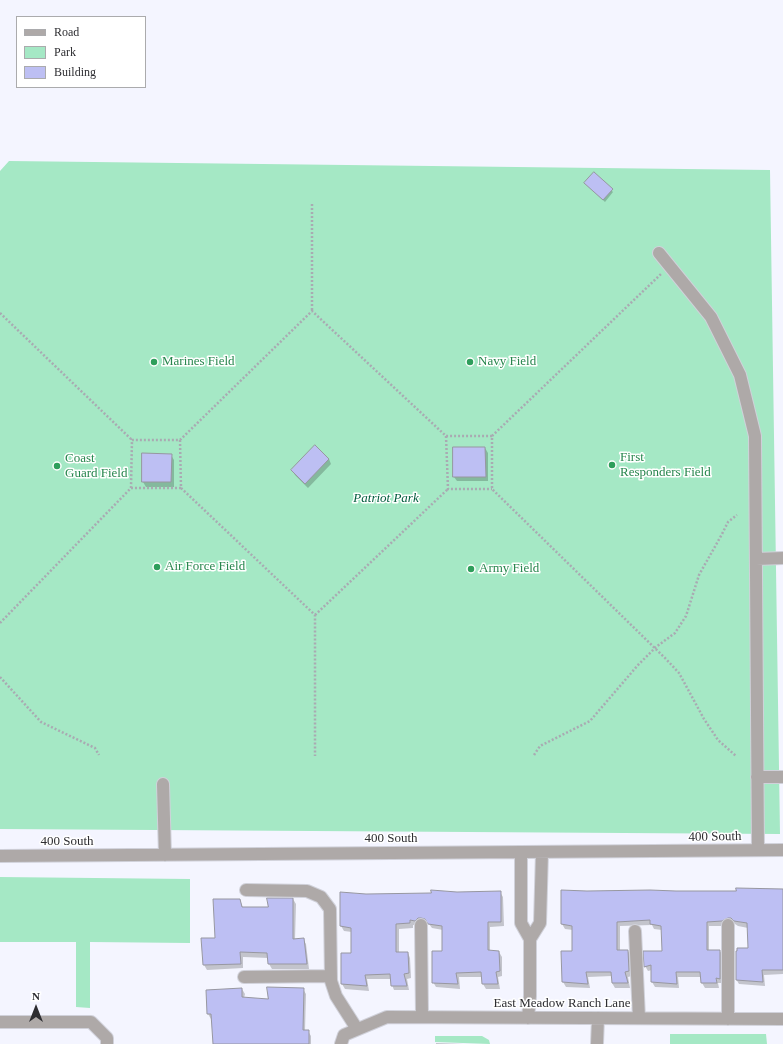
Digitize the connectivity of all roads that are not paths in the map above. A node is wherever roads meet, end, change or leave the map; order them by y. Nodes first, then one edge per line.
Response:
1 (659, 253) dead end
2 (783, 558) edge
3 (756, 559) junction
4 (757, 777) junction
5 (783, 778) edge
6 (163, 784) dead end
7 (758, 850) junction
8 (783, 850) edge
9 (542, 852) junction
10 (521, 853) junction
11 (165, 855) junction
12 (0, 856) edge
13 (246, 890) dead end
14 (422, 925) dead end
15 (728, 925) dead end
16 (635, 931) dead end
17 (530, 940) junction
18 (331, 976) junction
19 (244, 977) dead end
20 (422, 1017) junction
21 (528, 1018) junction
22 (598, 1018) junction
23 (638, 1018) junction
24 (728, 1019) junction
25 (783, 1019) edge
26 (0, 1022) edge
27 (357, 1029) junction
28 (343, 1039) edge
29 (107, 1044) edge
30 (598, 1044) edge

1 - 3 street
2 - 3 street
3 - 4 street
4 - 5 street
4 - 7 street
6 - 11 street
7 - 8 street, 400 South
7 - 9 street, 400 South
9 - 10 street, 400 South
9 - 17 street
10 - 11 street, 400 South
10 - 17 street
11 - 12 street, 400 South
13 - 18 street
14 - 20 street
15 - 24 street
16 - 23 street
17 - 21 street
18 - 19 street
18 - 27 street
20 - 21 street, East Meadow Ranch Lane
20 - 27 street, East Meadow Ranch Lane
21 - 22 street, East Meadow Ranch Lane
22 - 23 street, East Meadow Ranch Lane
22 - 30 street
23 - 24 street, East Meadow Ranch Lane
24 - 25 street, East Meadow Ranch Lane
26 - 29 street
27 - 28 street, East Meadow Ranch Lane

